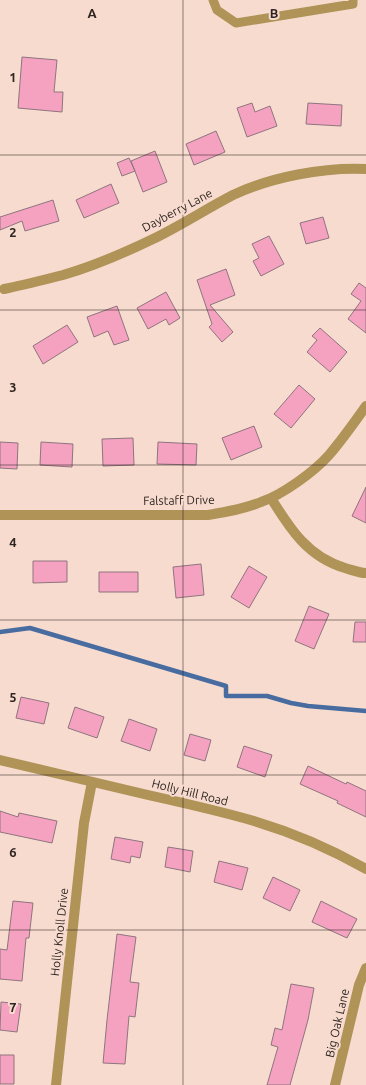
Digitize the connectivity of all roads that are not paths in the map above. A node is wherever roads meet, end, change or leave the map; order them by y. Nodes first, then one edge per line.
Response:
1 (214, 0) edge
2 (353, 0) edge
3 (366, 170) edge
4 (4, 289) dead end
5 (366, 406) edge
6 (271, 498) junction
7 (0, 515) edge
8 (366, 573) edge
9 (0, 760) edge
10 (92, 782) junction
11 (366, 869) edge
12 (366, 968) edge
13 (56, 1085) edge
14 (335, 1085) edge

1 - 2 lane
3 - 4 street, Dayberry Lane
5 - 6 street, Falstaff Drive
6 - 7 street, Falstaff Drive
6 - 8 street
9 - 10 street, Holly Hill Road
10 - 11 street, Holly Hill Road
10 - 13 street, Holly Knoll Drive
12 - 14 street, Big Oak Lane

